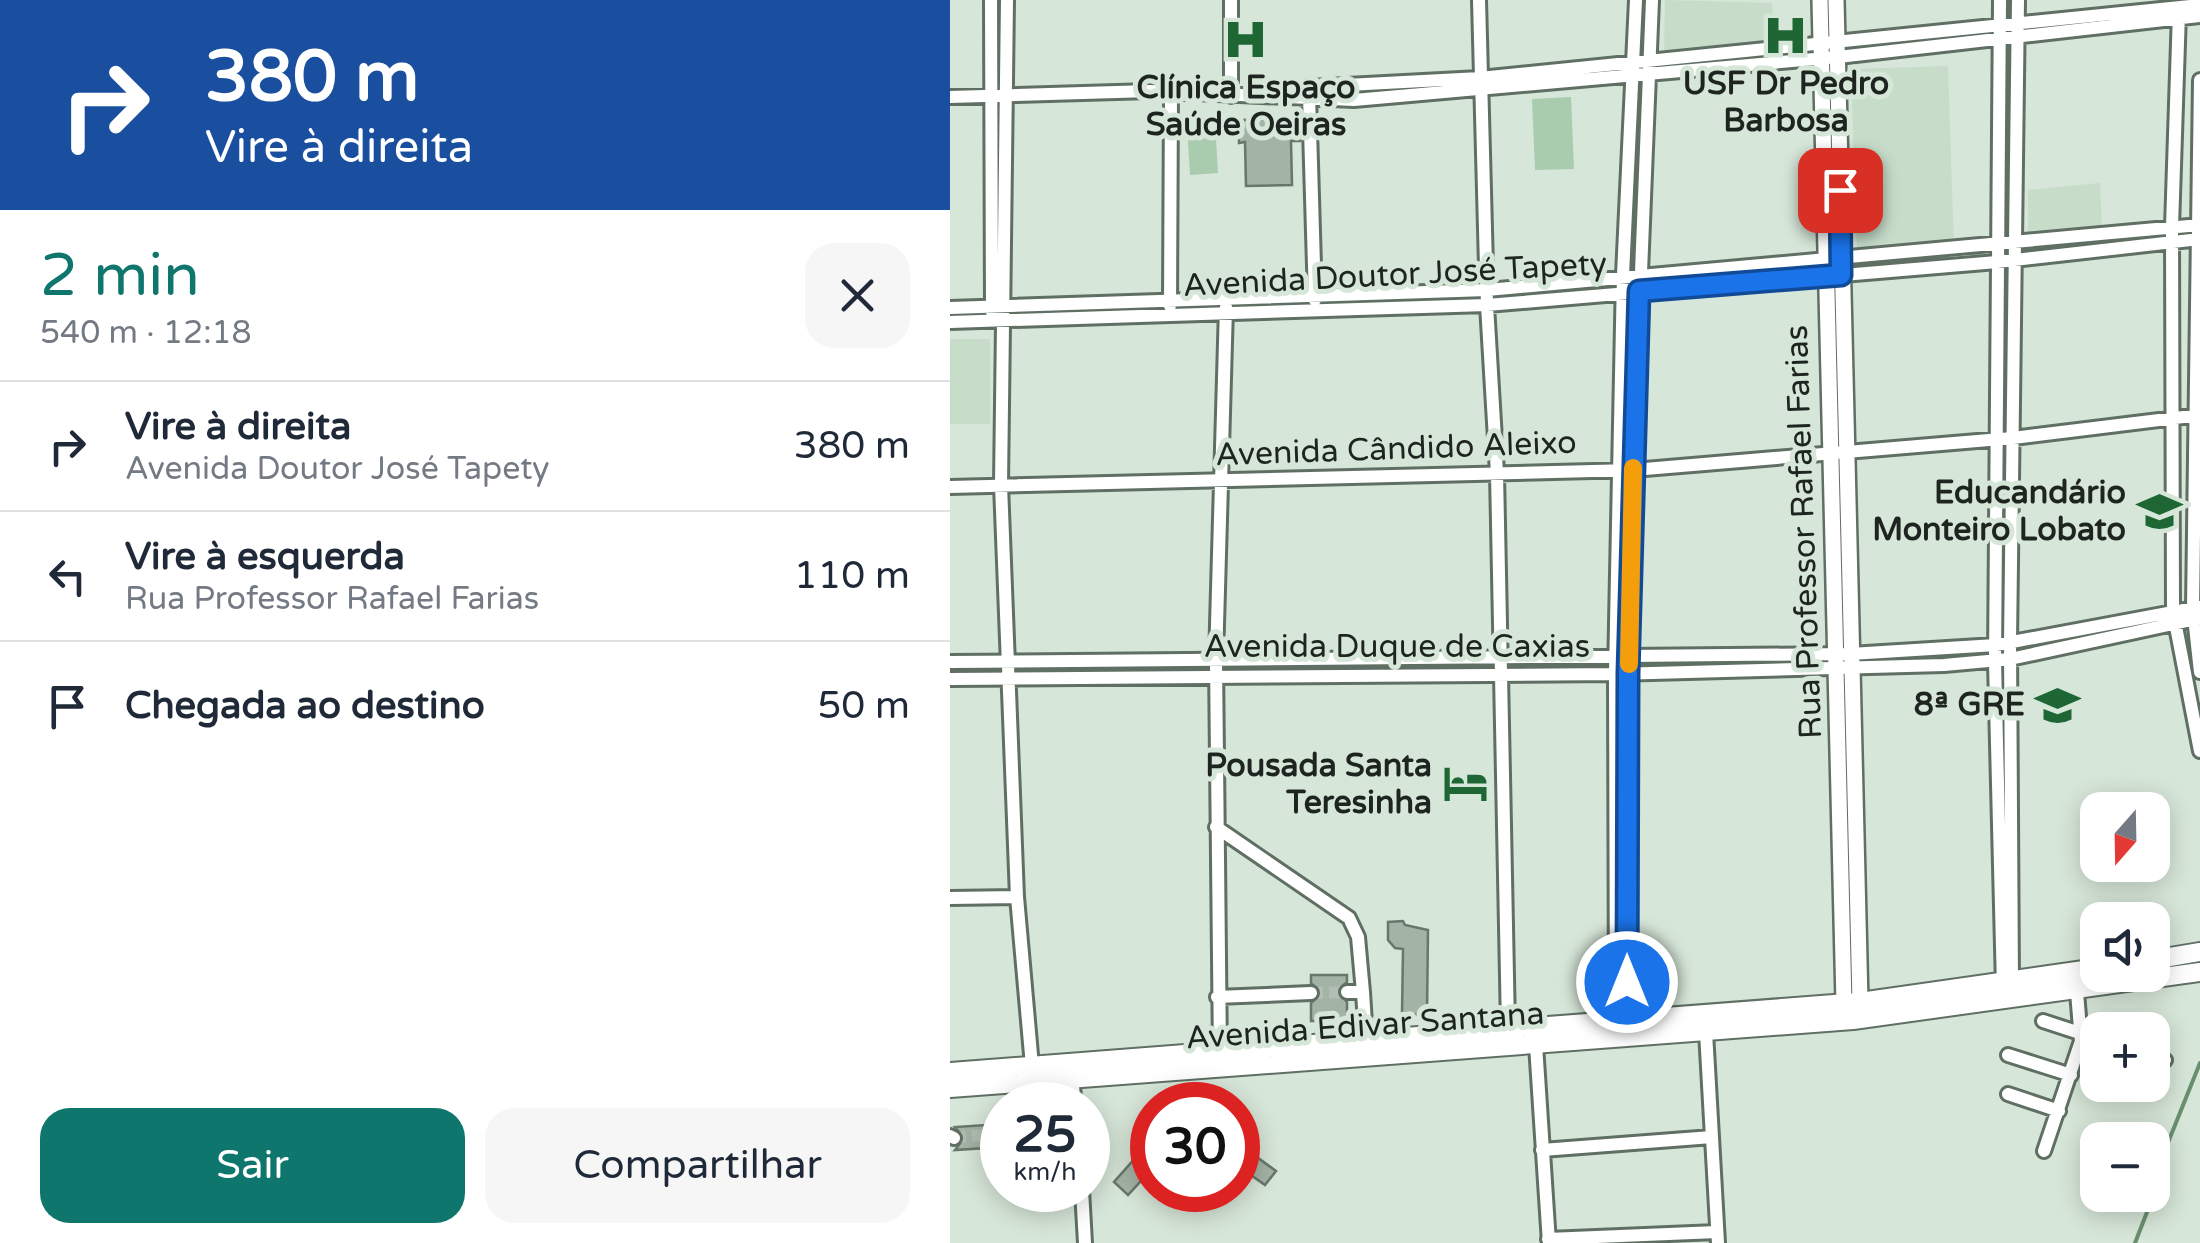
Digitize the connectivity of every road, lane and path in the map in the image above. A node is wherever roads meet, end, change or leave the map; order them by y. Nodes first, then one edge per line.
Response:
1 (992, 0) edge
2 (1007, 0) edge
3 (1231, 0) edge
4 (1479, 0) edge
5 (1636, 0) edge
6 (1652, 0) edge
7 (1820, 0) edge
8 (1836, 0) edge
9 (2000, 0) edge
10 (2018, 0) edge
11 (2200, 5) edge
12 (2179, 9) edge
13 (2200, 16) edge
14 (2018, 30) junction
15 (1999, 32) junction
16 (1826, 45) junction
17 (1838, 57) junction
18 (1649, 68) junction
19 (1633, 70) junction
20 (2200, 80) edge
21 (1480, 85) junction
22 (1172, 92) junction
23 (1309, 94) junction
24 (998, 96) junction
25 (1231, 96) junction
26 (950, 98) edge
27 (2198, 232) edge
28 (2172, 235) junction
29 (2016, 244) junction
30 (1995, 245) junction
31 (1832, 258) junction
32 (2015, 260) junction
33 (1997, 262) junction
34 (1640, 274) junction
35 (1623, 275) junction
36 (1833, 275) junction
37 (1487, 290) junction
38 (1639, 291) junction
39 (1622, 292) junction
40 (1170, 298) junction
41 (1315, 303) junction
42 (1487, 304) junction
43 (1226, 306) junction
44 (950, 308) edge
45 (999, 313) junction
46 (1170, 314) junction
47 (950, 322) edge
48 (2197, 415) edge
49 (2172, 419) junction
50 (2005, 438) junction
51 (1837, 453) junction
52 (1626, 470) junction
53 (1497, 473) junction
54 (1221, 482) junction
55 (1001, 485) junction
56 (950, 487) edge
57 (2196, 613) edge
58 (2174, 618) junction
59 (2003, 644) junction
60 (1622, 657) junction
61 (1007, 660) junction
62 (2003, 660) junction
63 (1843, 661) junction
64 (950, 662) edge
65 (1216, 667) junction
66 (1501, 667) junction
67 (2200, 672) edge
68 (1622, 674) junction
69 (1008, 677) junction
70 (950, 678) edge
71 (2200, 751) edge
72 (1216, 826) junction
73 (1017, 896) junction
74 (950, 898) edge
75 (2200, 952) edge
76 (2170, 957) edge
77 (2080, 971) edge
78 (2200, 972) edge
79 (2008, 981) junction
80 (1347, 992) tunnel mouth
81 (1364, 992) junction
82 (2077, 992) junction
83 (1311, 993) tunnel mouth
84 (1216, 997) junction
85 (1852, 1002) junction
86 (2008, 1002) junction
87 (2080, 1017) edge
88 (1622, 1020) junction
89 (2043, 1020) dead end
90 (1508, 1027) junction
91 (1706, 1032) junction
92 (2080, 1033) edge
93 (1366, 1039) junction
94 (2080, 1041) edge
95 (1426, 1044) junction
96 (1536, 1045) junction
97 (2008, 1055) dead end
98 (1220, 1057) junction
99 (1032, 1066) junction
100 (1094, 1067) junction
101 (950, 1072) edge
102 (2071, 1075) junction
103 (1064, 1078) junction
104 (1060, 1082) edge
105 (1066, 1082) edge
106 (950, 1088) edge
107 (2008, 1094) dead end
108 (2059, 1111) junction
109 (1712, 1137) junction
110 (1542, 1150) junction
111 (2044, 1151) dead end
112 (1084, 1212) edge
113 (1640, 1238) edge
114 (1717, 1238) edge
115 (1548, 1241) edge
116 (1086, 1243) edge

1 - 24 street
2 - 24 street
3 - 25 street
4 - 21 street
5 - 19 street
6 - 18 street
7 - 16 main road, Rua Professor Rafael Farias
8 - 16 main road, Rua Professor Rafael Farias
9 - 15 street
10 - 14 street
11 - 12 street
12 - 13 street
12 - 14 street
12 - 28 street
14 - 15 street
14 - 29 street
15 - 16 street
15 - 17 street
15 - 30 street
16 - 17 main road, Rua Professor Rafael Farias
16 - 18 street
16 - 31 main road, Rua Professor Rafael Farias
17 - 31 main road, Rua Professor Rafael Farias
18 - 19 street
18 - 34 street
19 - 21 street
19 - 35 street
20 - 27 street
21 - 23 street
21 - 37 street
22 - 24 street
22 - 25 street
22 - 40 street
23 - 25 street
23 - 41 street
24 - 26 street
24 - 45 street
27 - 28 street, Avenida Doutor José Tapety
27 - 48 street
28 - 29 street, Avenida Doutor José Tapety
28 - 32 street, Avenida Doutor José Tapety
28 - 49 street
29 - 30 street, Avenida Doutor José Tapety
29 - 32 street
30 - 31 street, Avenida Doutor José Tapety
30 - 33 street
31 - 34 street, Avenida Doutor José Tapety
31 - 36 main road, Rua Professor Rafael Farias
32 - 33 street, Avenida Doutor José Tapety
32 - 50 street
33 - 36 street, Avenida Doutor José Tapety
33 - 50 street
34 - 35 street, Avenida Doutor José Tapety
34 - 38 street
35 - 37 street, Avenida Doutor José Tapety
35 - 39 street
36 - 38 street, Avenida Doutor José Tapety
36 - 51 main road, Rua Professor Rafael Farias
37 - 41 street, Avenida Doutor José Tapety
37 - 42 street
38 - 39 street, Avenida Doutor José Tapety
38 - 52 street
39 - 42 street, Avenida Doutor José Tapety
39 - 52 street
40 - 43 street, Avenida Doutor José Tapety
40 - 45 street, Avenida Doutor José Tapety
40 - 46 street
41 - 42 street, Avenida Doutor José Tapety
41 - 43 street, Avenida Doutor José Tapety
42 - 53 street
43 - 46 street, Avenida Doutor José Tapety
43 - 54 street
44 - 45 street, Avenida Doutor José Tapety
45 - 46 street, Avenida Doutor José Tapety
45 - 47 street, Avenida Doutor José Tapety
45 - 55 street
48 - 49 street, Avenida Cândido Aleixo
48 - 57 street
49 - 50 street, Avenida Cândido Aleixo
49 - 58 street
50 - 51 street, Avenida Cândido Aleixo
50 - 59 street
51 - 52 street, Avenida Cândido Aleixo
51 - 63 main road, Rua Professor Rafael Farias
52 - 53 street, Avenida Cândido Aleixo
52 - 60 street
53 - 54 street, Avenida Cândido Aleixo
53 - 66 street
54 - 55 street, Avenida Cândido Aleixo
54 - 65 street
55 - 56 street, Avenida Cândido Aleixo
55 - 61 street
57 - 58 street, Avenida Duque de Caxias
57 - 67 street
58 - 59 street, Avenida Duque de Caxias
58 - 62 street, Avenida Duque de Caxias
58 - 71 street
59 - 62 street
59 - 63 street, Avenida Duque de Caxias
60 - 63 street, Avenida Duque de Caxias
60 - 66 street, Avenida Duque de Caxias
60 - 68 street
61 - 64 street, Avenida Duque de Caxias
61 - 65 street, Avenida Duque de Caxias
61 - 69 street
62 - 63 street, Avenida Duque de Caxias
62 - 79 street
63 - 68 street, Avenida Duque de Caxias
63 - 85 main road, Rua Professor Rafael Farias
65 - 66 street, Avenida Duque de Caxias
65 - 69 street, Avenida Duque de Caxias
65 - 72 street
66 - 68 street, Avenida Duque de Caxias
66 - 90 street
68 - 88 street
69 - 70 street, Avenida Duque de Caxias
69 - 73 street
72 - 81 street
72 - 84 street
73 - 74 street
73 - 99 street
75 - 76 highway
77 - 79 highway, Avenida Edivar Santana
78 - 82 highway, Avenida Edivar Santana
79 - 85 highway, Avenida Edivar Santana
79 - 86 street
80 - 81 street
81 - 93 street
82 - 86 highway, Avenida Edivar Santana
82 - 87 street
83 - 84 street
84 - 98 street
85 - 88 highway, Avenida Edivar Santana
86 - 91 highway, Avenida Edivar Santana
88 - 90 highway, Avenida Edivar Santana
89 - 92 street
90 - 95 highway, Avenida Edivar Santana
91 - 96 highway, Avenida Edivar Santana
91 - 109 street
93 - 95 highway, Avenida Edivar Santana
93 - 98 highway, Avenida Edivar Santana
94 - 102 street
95 - 96 highway, Avenida Edivar Santana
95 - 98 highway, Avenida Edivar Santana
96 - 110 street
97 - 102 street
98 - 100 highway, Avenida Edivar Santana
99 - 100 highway, Avenida Edivar Santana
99 - 101 highway, Avenida Edivar Santana
100 - 103 highway, Avenida Edivar Santana
102 - 108 street
103 - 104 street
103 - 105 street
103 - 106 highway, Avenida Edivar Santana
107 - 108 street
108 - 111 street
109 - 110 street
109 - 114 street
110 - 115 street
112 - 116 street
113 - 114 street
113 - 115 street

